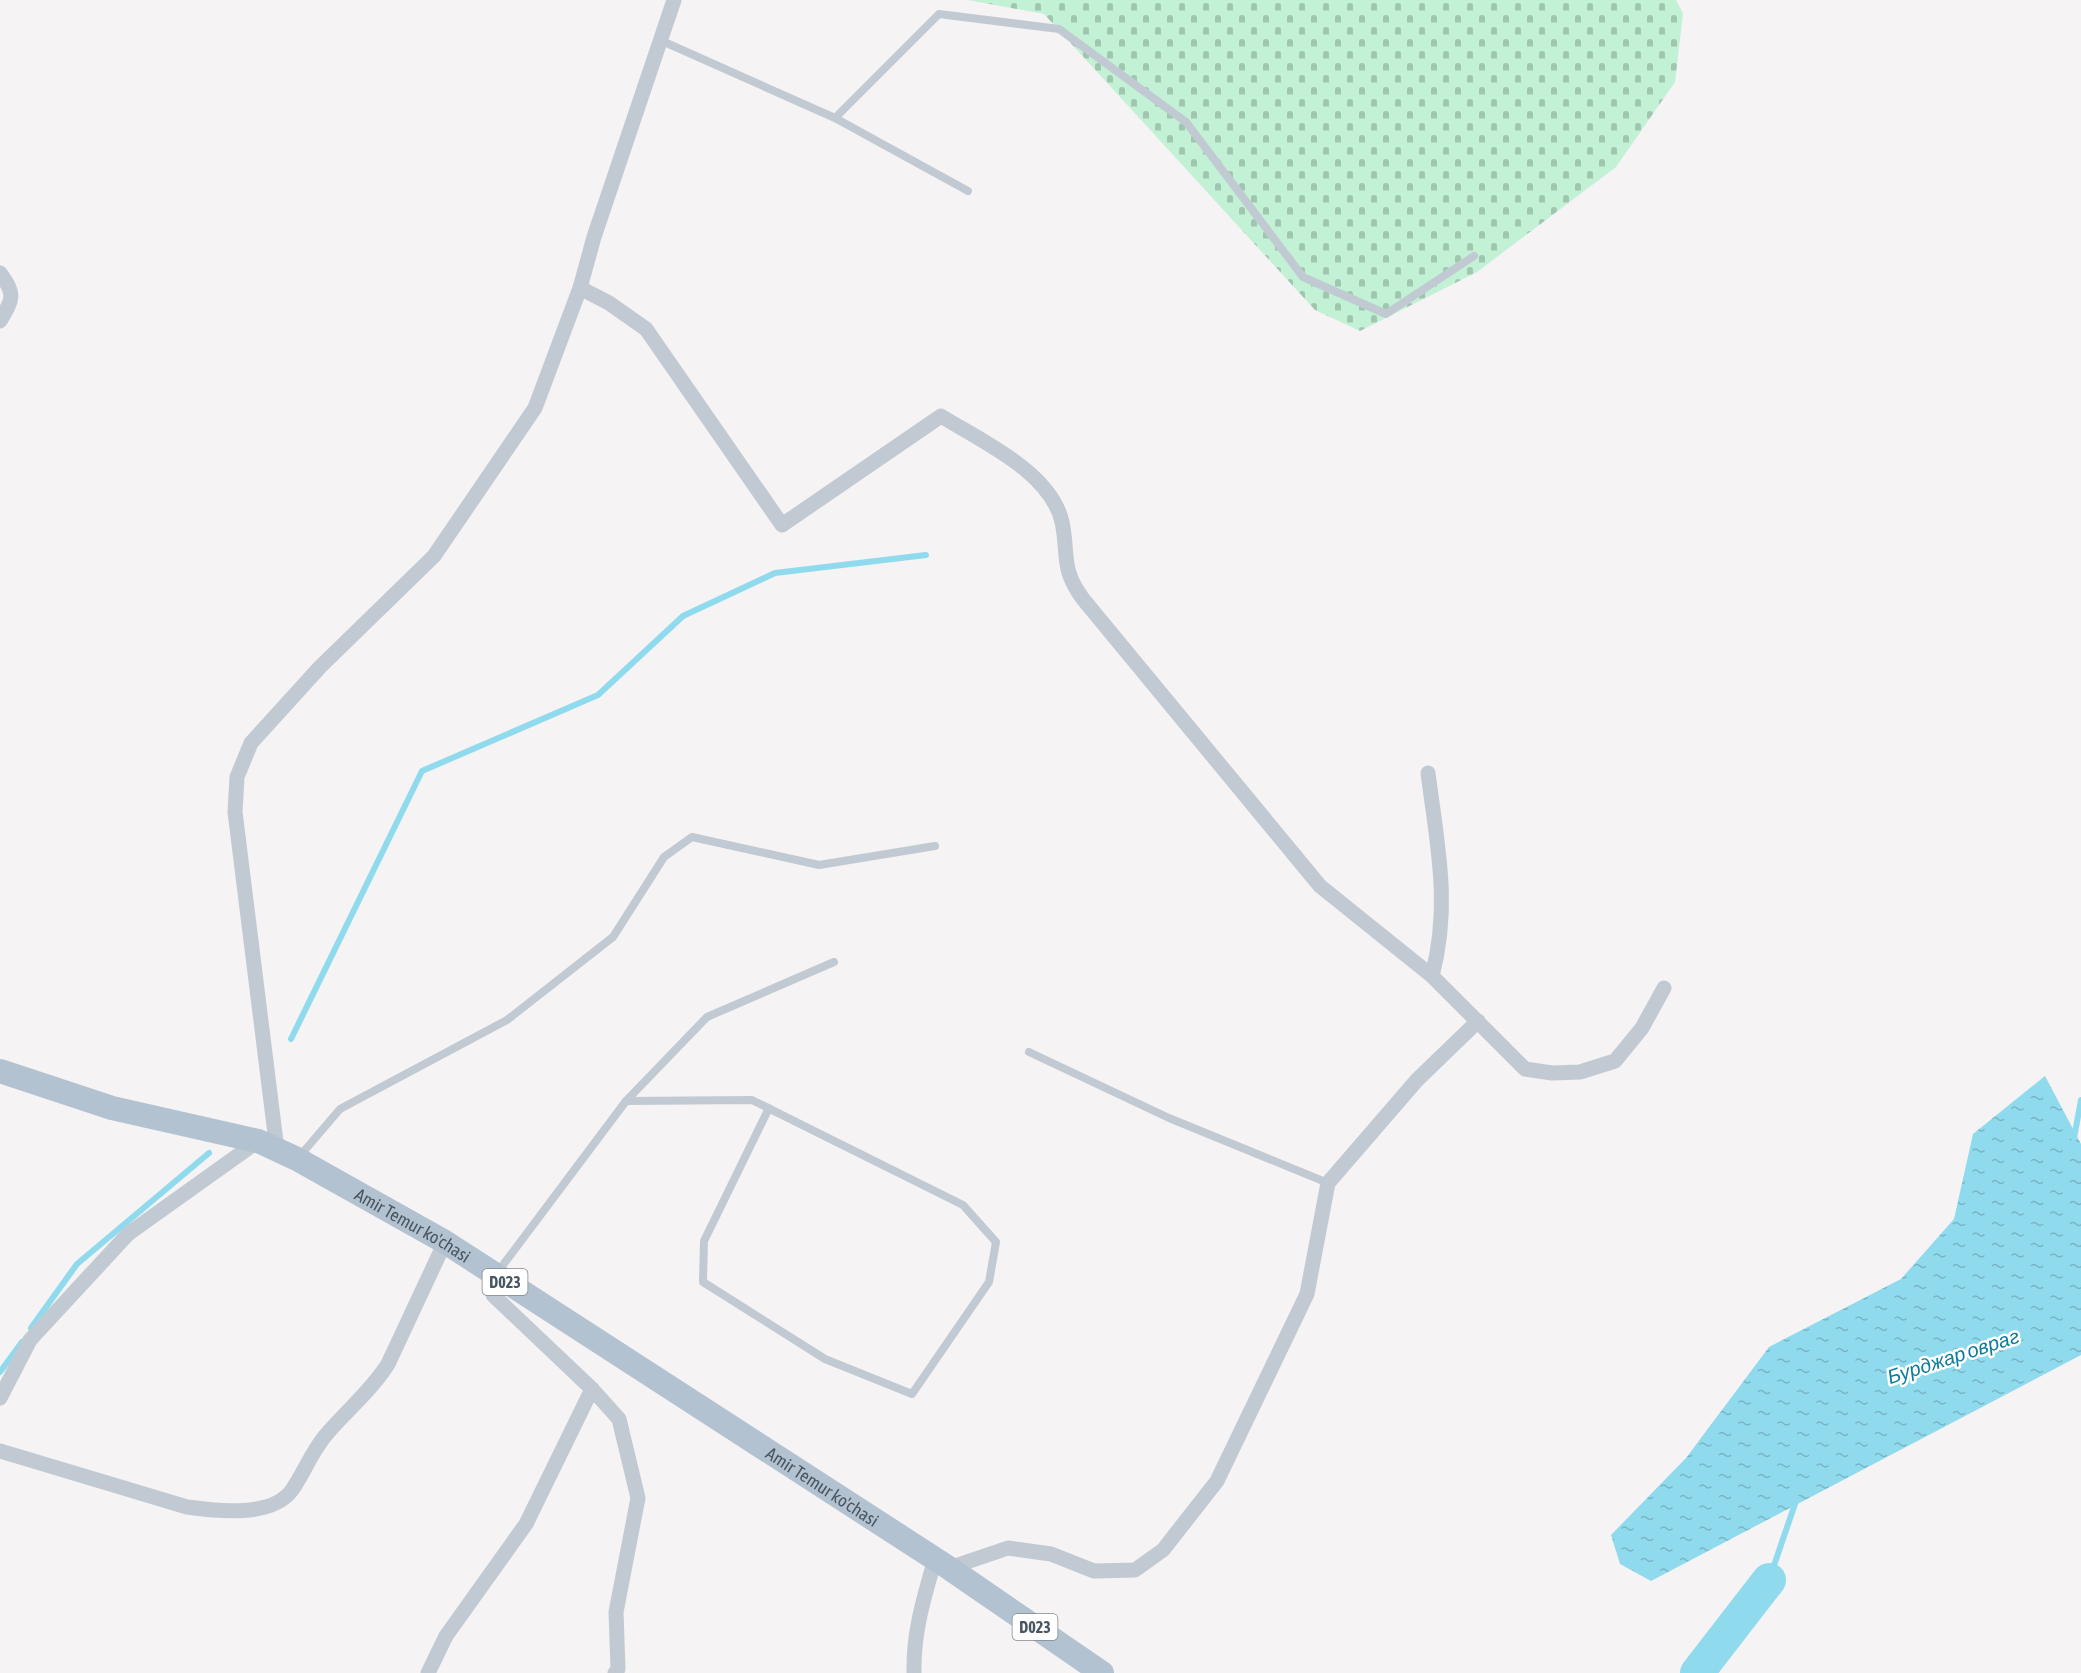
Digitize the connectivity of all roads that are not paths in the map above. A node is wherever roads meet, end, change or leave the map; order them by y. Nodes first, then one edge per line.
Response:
1 (674, 0) edge
2 (662, 41) junction
3 (835, 118) junction
4 (968, 191) dead end
5 (1474, 256) dead end
6 (0, 273) edge
7 (580, 288) junction
8 (0, 321) edge
9 (1428, 773) dead end
10 (935, 846) dead end
11 (834, 962) dead end
12 (1432, 976) junction
13 (1664, 988) dead end
14 (1478, 1022) junction
15 (1029, 1052) dead end
16 (0, 1071) edge
17 (626, 1101) junction
18 (769, 1108) junction
19 (278, 1150) junction
20 (1328, 1183) junction
21 (446, 1242) junction
22 (495, 1276) junction
23 (592, 1389) junction
24 (0, 1398) edge
25 (0, 1451) edge
26 (942, 1563) junction
27 (428, 1673) edge
28 (615, 1673) edge
29 (914, 1673) edge
30 (1102, 1673) edge

1 - 2 street
2 - 3 lane
2 - 7 street
3 - 4 lane
3 - 5 lane
6 - 8 street
7 - 12 street
7 - 19 street
9 - 12 street
10 - 19 lane
11 - 17 lane
12 - 14 street
13 - 14 street
14 - 20 street
15 - 20 lane
16 - 19 main road, Amir Temur ko'chasi / D023
17 - 18 lane
17 - 22 lane
18 - 18 lane
19 - 21 main road, Amir Temur ko'chasi / D023
19 - 24 street
20 - 26 street
21 - 22 main road, Amir Temur ko'chasi / D023
21 - 25 street
22 - 23 street
22 - 26 main road, Amir Temur ko'chasi / D023
23 - 27 street
23 - 28 street
26 - 29 street
26 - 30 main road, Amir Temur ko'chasi / D023

